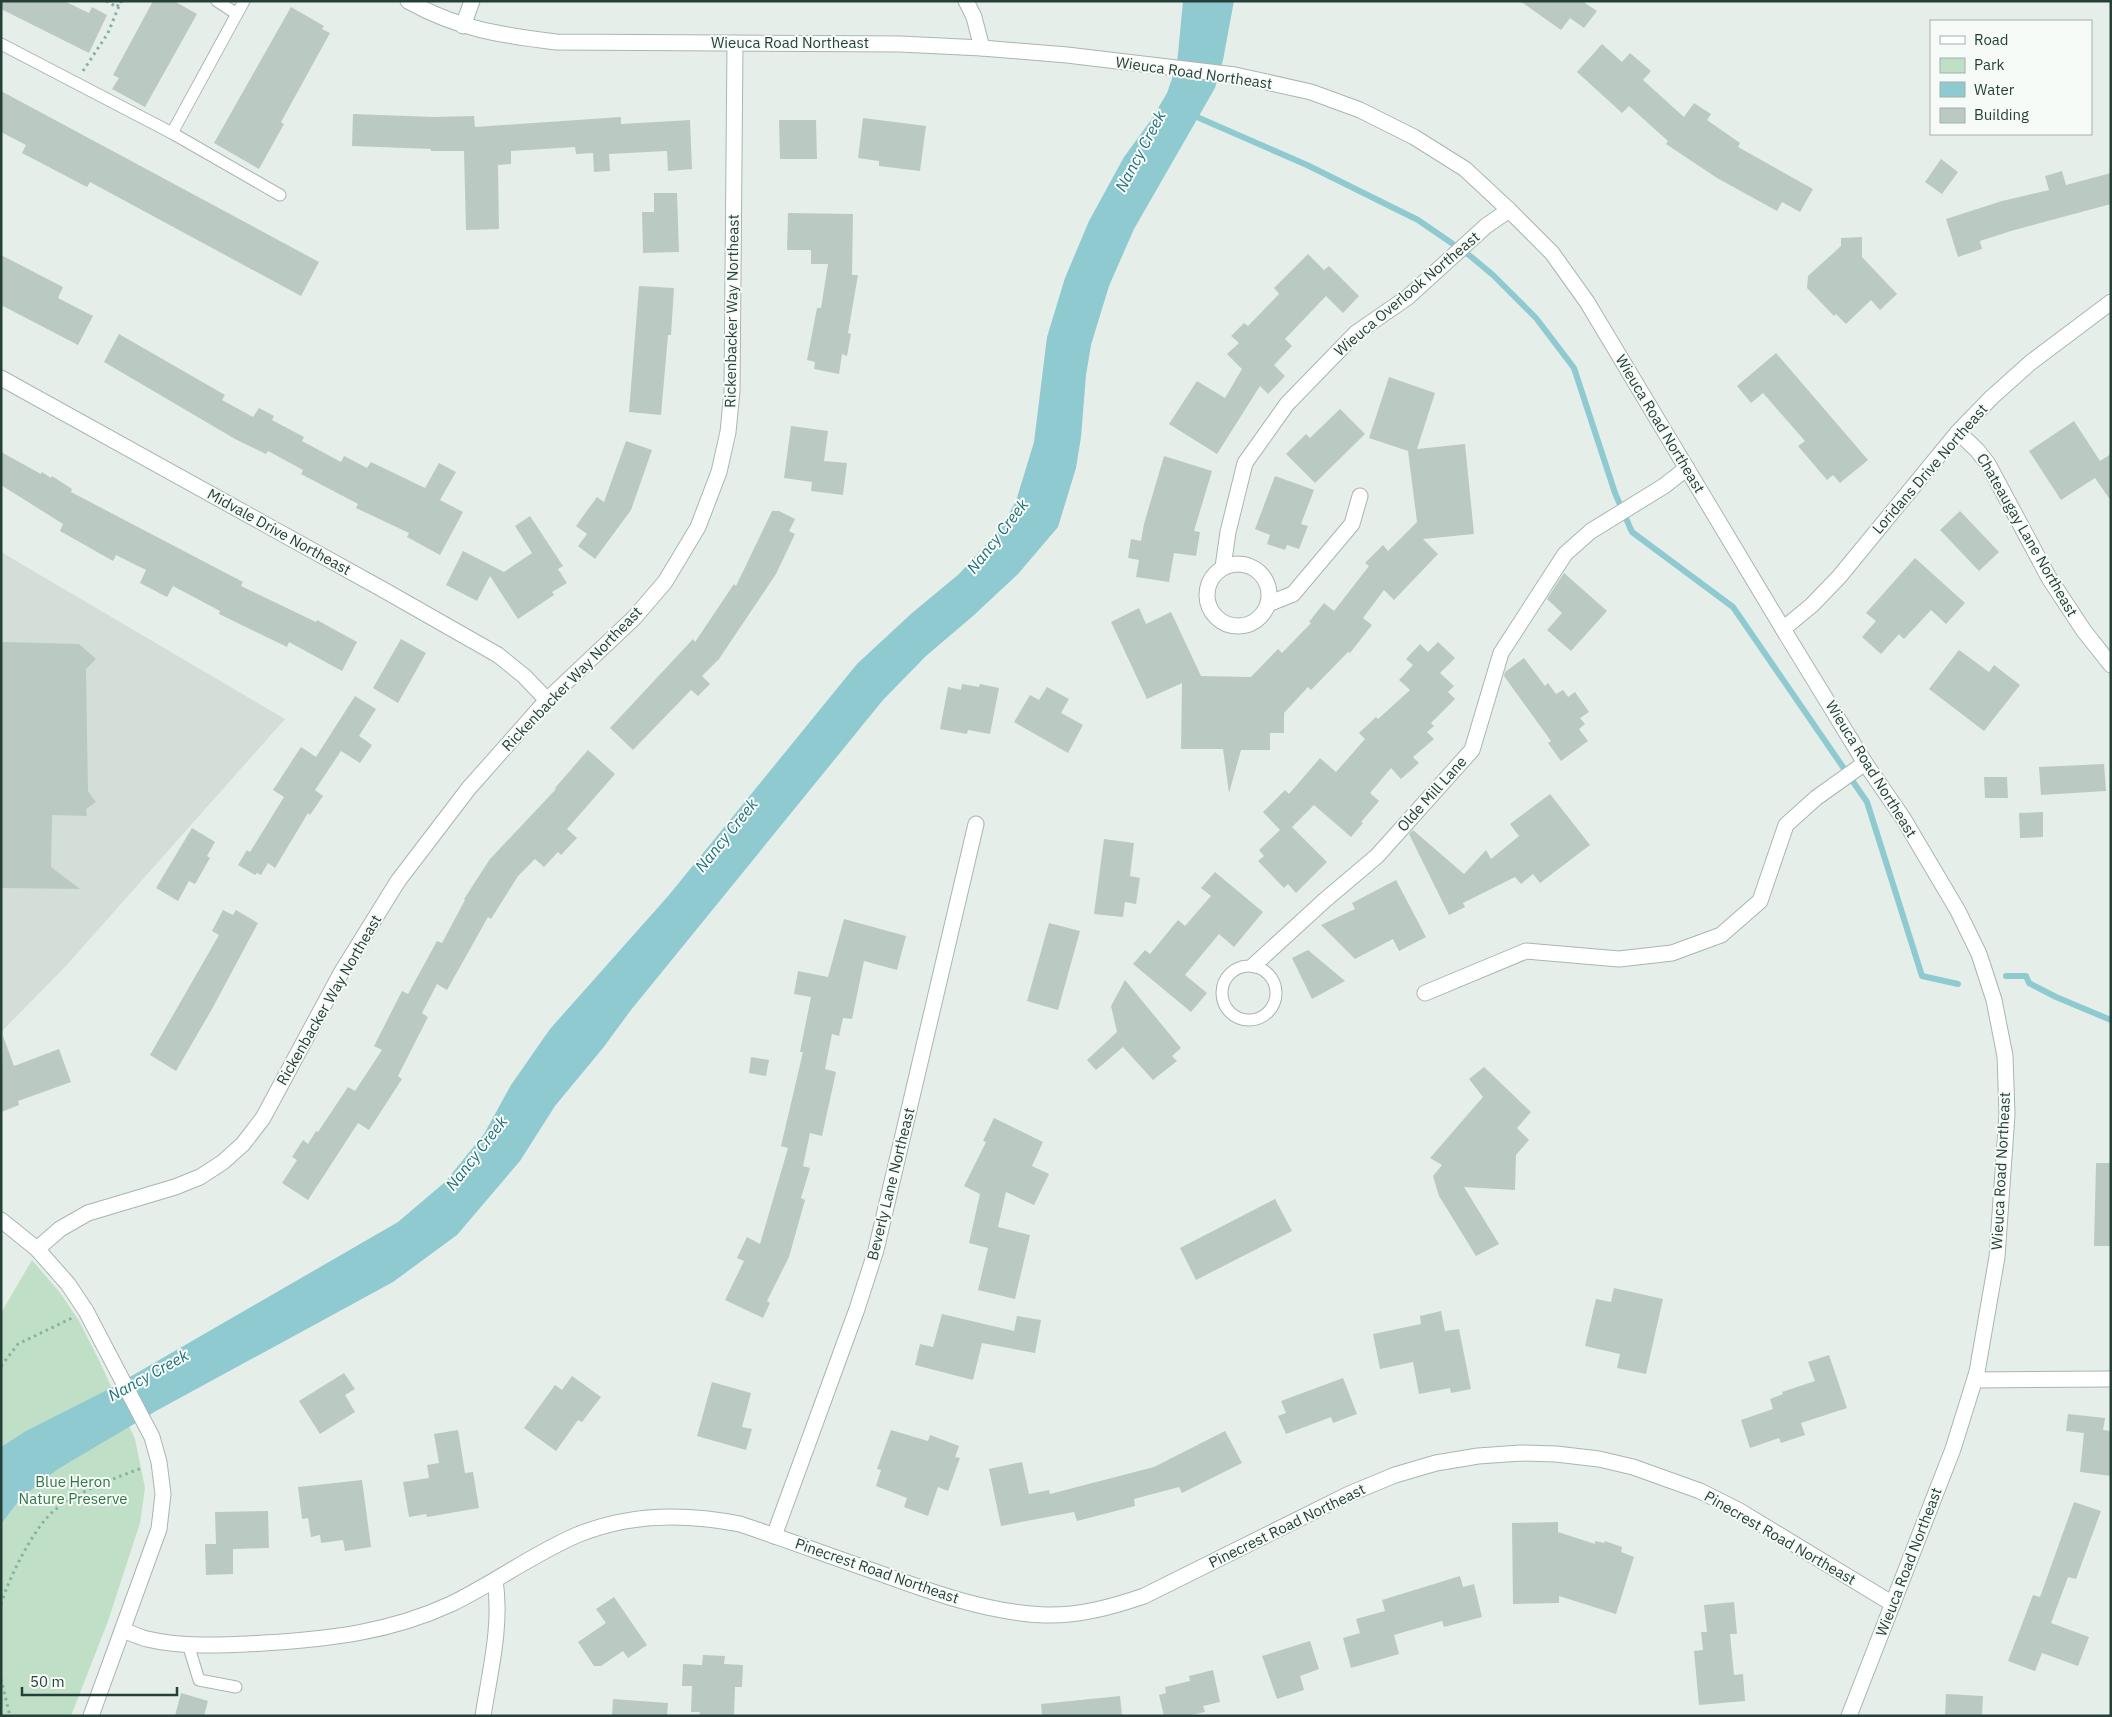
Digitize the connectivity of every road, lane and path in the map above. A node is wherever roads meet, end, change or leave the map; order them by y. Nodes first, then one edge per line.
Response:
1 (106, 1) edge
2 (120, 1) edge
3 (217, 1) edge
4 (244, 1) edge
5 (408, 1) edge
6 (472, 1) edge
7 (966, 1) edge
8 (237, 14) junction
9 (463, 26) junction
10 (735, 43) junction
11 (1, 44) edge
12 (982, 48) junction
13 (75, 83) junction
14 (172, 134) junction
15 (280, 195) dead end
16 (1510, 210) junction
17 (2111, 302) edge
18 (1, 378) edge
19 (1958, 432) junction
20 (1687, 468) junction
21 (1360, 496) dead end
22 (1224, 567) junction
23 (1268, 604) junction
24 (1783, 629) junction
25 (2111, 665) edge
26 (547, 700) junction
27 (1863, 765) junction
28 (976, 824) dead end
29 (1254, 965) junction
30 (1425, 993) dead end
31 (1, 1220) edge
32 (37, 1249) junction
33 (86, 1311) junction
34 (1, 1366) edge
35 (2111, 1378) edge
36 (1975, 1380) junction
37 (159, 1462) junction
38 (774, 1536) junction
39 (495, 1580) junction
40 (1, 1604) edge
41 (1892, 1604) junction
42 (123, 1630) junction
43 (188, 1644) junction
44 (1, 1679) edge
45 (236, 1687) dead end
46 (10, 1716) edge
47 (91, 1716) edge
48 (483, 1716) edge
49 (1849, 1716) edge

1 - 2 path
2 - 13 path
3 - 8 lane
4 - 8 lane
5 - 9 street, Wieuca Road Northeast
6 - 9 street
7 - 12 street
8 - 14 lane
9 - 10 street, Wieuca Road Northeast
10 - 12 street, Wieuca Road Northeast
10 - 26 street, Rickenbacker Way Northeast
11 - 13 lane
12 - 16 street, Wieuca Road Northeast
13 - 14 lane
14 - 15 lane
16 - 20 street, Wieuca Road Northeast
16 - 22 street, Wieuca Overlook Northeast
17 - 19 street, Loridans Drive Northeast
18 - 26 street, Midvale Drive Northeast
19 - 24 street, Loridans Drive Northeast
19 - 25 street, Chateaugay Lane Northeast
20 - 24 street, Wieuca Road Northeast
20 - 29 street, Olde Mill Lane
21 - 23 street
22 - 23 street
22 - 23 street
24 - 27 street, Wieuca Road Northeast
26 - 32 street, Rickenbacker Way Northeast
27 - 30 street
27 - 36 street, Wieuca Road Northeast
28 - 38 street, Beverly Lane Northeast
29 - 29 lane
31 - 32 street
32 - 33 street
33 - 34 path
33 - 37 street
35 - 36 street
36 - 41 street, Wieuca Road Northeast
37 - 40 path
37 - 42 street
38 - 39 street, Pinecrest Road Northeast
38 - 41 street, Pinecrest Road Northeast
39 - 43 street, Pinecrest Road Northeast
39 - 48 street
41 - 49 street, Wieuca Road Northeast
42 - 43 street, Pinecrest Road Northeast
42 - 47 street
43 - 45 lane
44 - 46 path

